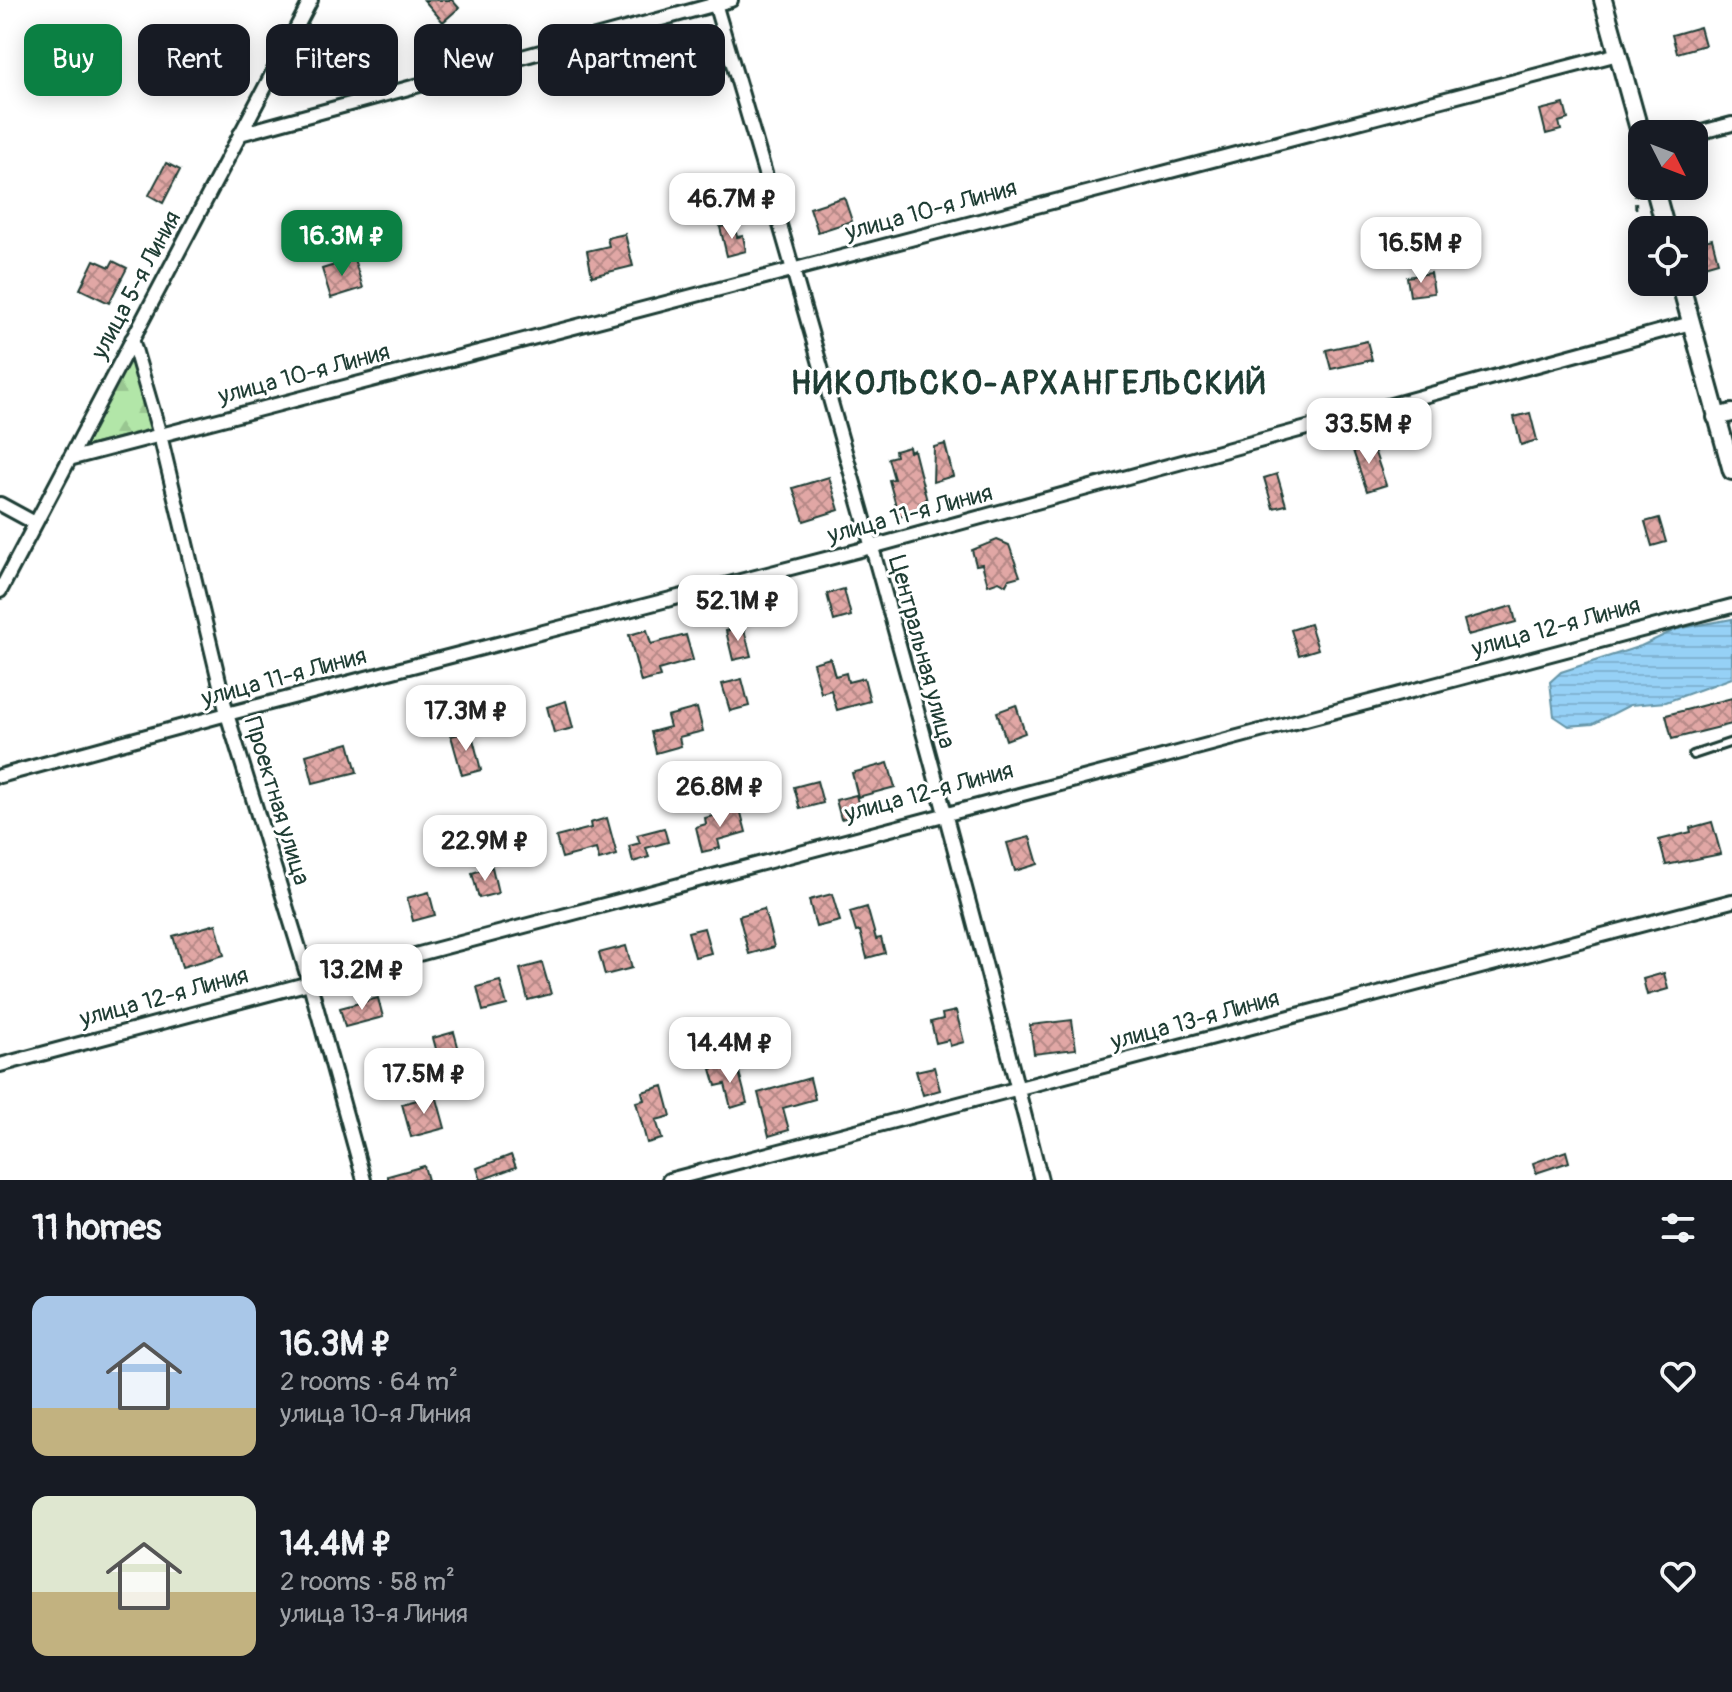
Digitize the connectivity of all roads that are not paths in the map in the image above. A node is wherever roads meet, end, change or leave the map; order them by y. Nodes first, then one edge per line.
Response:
1 (311, 0) edge
2 (731, 0) edge
3 (1603, 0) edge
4 (714, 2) edge
5 (1618, 54) junction
6 (1636, 120) edge
7 (1732, 124) edge
8 (1708, 130) edge
9 (240, 134) junction
10 (794, 268) junction
11 (1684, 296) edge
12 (1691, 323) junction
13 (132, 339) junction
14 (1724, 415) edge
15 (160, 435) junction
16 (69, 459) junction
17 (1732, 471) edge
18 (0, 504) edge
19 (35, 523) junction
20 (871, 548) junction
21 (0, 591) edge
22 (1732, 606) edge
23 (227, 714) junction
24 (1732, 742) edge
25 (1693, 755) dead end
26 (0, 776) edge
27 (944, 813) junction
28 (1732, 901) edge
29 (310, 984) junction
30 (0, 1065) edge
31 (1018, 1090) junction
32 (364, 1180) edge
33 (669, 1180) edge
34 (1041, 1180) edge

1 - 9 street, улица 5-я Линия
2 - 4 street
3 - 5 street
4 - 9 street
4 - 10 street, Центральная улица
5 - 6 street
5 - 10 street, улица 10-я Линия
7 - 8 street
9 - 13 street, улица 5-я Линия
10 - 15 street, улица 10-я Линия
10 - 20 street, Центральная улица
11 - 12 street
12 - 14 street
12 - 20 street, улица 11-я Линия
13 - 15 street, Проектная улица
13 - 16 street, улица 5-я Линия
14 - 17 street
15 - 16 street, улица 10-я Линия
15 - 23 street, Проектная улица
16 - 19 street, улица 5-я Линия
18 - 19 street
19 - 21 street, улица 5-я Линия
20 - 23 street, улица 11-я Линия
20 - 27 street, Центральная улица
22 - 27 street, улица 12-я Линия
23 - 26 street, улица 11-я Линия
23 - 29 street, Проектная улица
24 - 25 lane
27 - 29 street, улица 12-я Линия
27 - 31 street, Центральная улица
28 - 31 street, улица 13-я Линия
29 - 30 street, улица 12-я Линия
29 - 32 street, Проектная улица
31 - 33 street, улица 13-я Линия
31 - 34 street, Центральная улица

